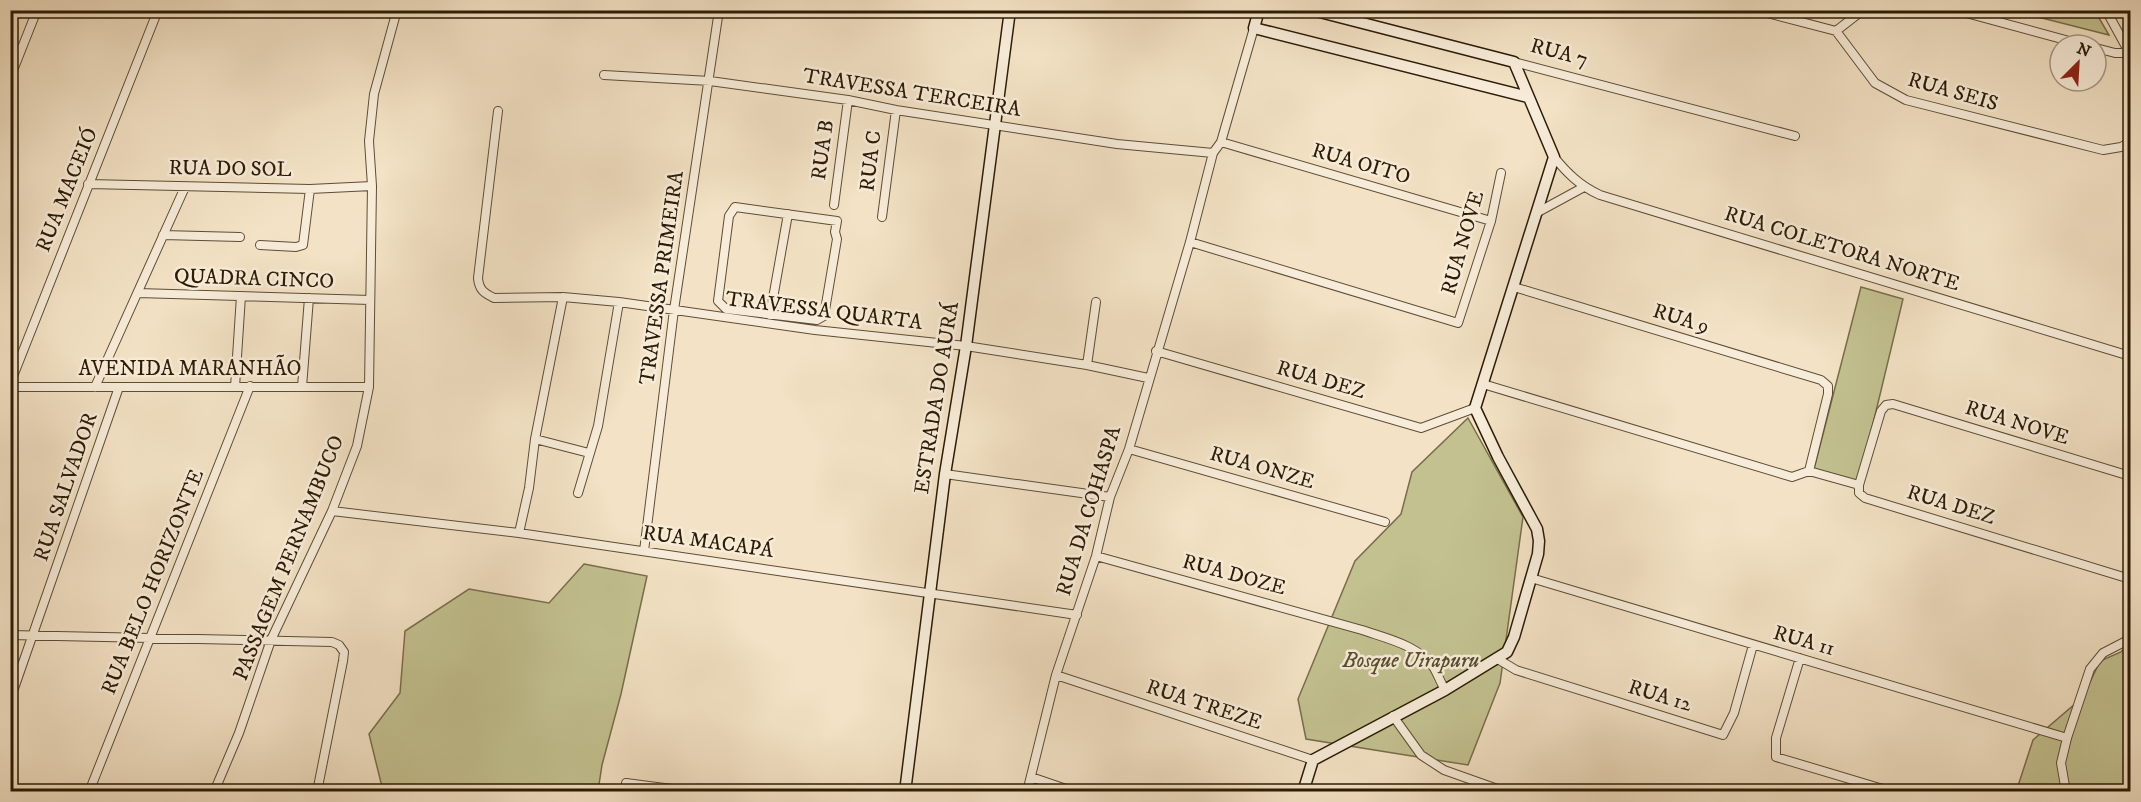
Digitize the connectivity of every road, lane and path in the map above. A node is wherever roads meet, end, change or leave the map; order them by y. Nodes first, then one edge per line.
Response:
1 (37, 10) edge
2 (158, 10) edge
3 (397, 10) edge
4 (719, 10) edge
5 (1010, 10) edge
6 (1259, 10) edge
7 (1312, 10) edge
8 (1756, 10) edge
9 (1863, 10) edge
10 (1955, 10) edge
11 (2106, 10) edge
12 (1254, 28) junction
13 (1836, 31) junction
14 (2048, 35) edge
15 (2108, 51) edge
16 (2130, 54) edge
17 (1514, 62) junction
18 (604, 75) dead end
19 (10, 78) edge
20 (710, 81) junction
21 (1528, 97) junction
22 (848, 100) junction
23 (896, 110) junction
24 (498, 111) dead end
25 (995, 124) junction
26 (1795, 136) dead end
27 (1221, 142) junction
28 (2130, 142) edge
29 (1213, 153) junction
30 (1554, 157) junction
31 (1501, 173) dead end
32 (88, 184) junction
33 (372, 186) junction
34 (185, 187) junction
35 (1584, 187) junction
36 (310, 189) junction
37 (834, 205) dead end
38 (1538, 212) junction
39 (788, 214) junction
40 (882, 217) dead end
41 (1491, 221) junction
42 (163, 235) junction
43 (240, 237) dead end
44 (1190, 242) junction
45 (260, 245) dead end
46 (1514, 287) junction
47 (138, 293) junction
48 (241, 296) junction
49 (563, 297) junction
50 (309, 298) junction
51 (370, 300) junction
52 (619, 302) junction
53 (1096, 302) dead end
54 (674, 310) junction
55 (770, 315) junction
56 (818, 321) junction
57 (814, 330) junction
58 (966, 346) junction
59 (1156, 351) junction
60 (2130, 356) edge
61 (1087, 365) junction
62 (1148, 378) junction
63 (1483, 384) junction
64 (10, 385) edge
65 (94, 387) junction
66 (120, 387) junction
67 (236, 387) junction
68 (250, 387) junction
69 (302, 387) junction
70 (369, 387) junction
71 (1475, 408) junction
72 (535, 439) junction
73 (1129, 449) junction
74 (589, 453) junction
75 (1809, 471) junction
76 (945, 474) junction
77 (2130, 476) edge
78 (1859, 485) junction
79 (578, 493) dead end
80 (1110, 497) junction
81 (332, 511) junction
82 (1385, 522) dead end
83 (519, 532) junction
84 (644, 551) junction
85 (1096, 556) junction
86 (1532, 578) junction
87 (2130, 579) edge
88 (930, 593) junction
89 (1077, 615) junction
90 (10, 635) edge
91 (33, 636) junction
92 (150, 637) junction
93 (2130, 639) edge
94 (271, 640) junction
95 (1753, 645) junction
96 (1497, 658) junction
97 (1800, 658) junction
98 (1056, 675) junction
99 (1445, 690) junction
100 (10, 700) edge
101 (1393, 716) junction
102 (2067, 738) junction
103 (1313, 760) junction
104 (1031, 777) junction
105 (626, 783) dead end
106 (89, 792) edge
107 (214, 792) edge
108 (317, 792) edge
109 (695, 792) edge
110 (905, 792) edge
111 (1027, 792) edge
112 (1075, 792) edge
113 (1304, 792) edge
114 (1506, 792) edge
115 (1893, 792) edge
116 (2066, 792) edge

1 - 19 street
2 - 32 street, RUA MACEIÓ
3 - 33 street, PASSAGEM PERNAMBUCO
4 - 20 street, TRAVESSA PRIMEIRA
5 - 25 street, ESTRADA DO AURÁ
6 - 12 street, RUA DA COHASPA
7 - 17 street, RUA 7
8 - 13 street
9 - 13 street
10 - 14 street
11 - 16 street
12 - 21 street
12 - 27 street, RUA DA COHASPA
13 - 28 street, RUA SEIS
15 - 16 street
17 - 21 street
17 - 26 street, RUA 7
18 - 20 street, TRAVESSA TERCEIRA
20 - 22 street, TRAVESSA TERCEIRA
20 - 54 street, TRAVESSA PRIMEIRA
21 - 30 street
22 - 23 street, TRAVESSA TERCEIRA
22 - 37 street, RUA B
23 - 25 street, TRAVESSA TERCEIRA
23 - 40 street, RUA C
24 - 49 street, TRAVESSA QUARTA
25 - 29 street, TRAVESSA TERCEIRA
25 - 58 street, ESTRADA DO AURÁ
27 - 29 street, RUA DA COHASPA
27 - 41 street, RUA OITO
29 - 44 street, RUA DA COHASPA
30 - 35 street, RUA COLETORA NORTE
30 - 38 street
31 - 41 street, RUA NOVE
32 - 34 street, RUA DO SOL
32 - 64 street, RUA MACEIÓ
33 - 36 street, RUA DO SOL
33 - 51 street, PASSAGEM PERNAMBUCO
34 - 36 street, RUA DO SOL
34 - 42 street, RUA SALVADOR
35 - 38 street
35 - 60 street, RUA COLETORA NORTE
36 - 45 street
38 - 46 street
39 - 55 street
39 - 55 street
39 - 56 street
41 - 44 street, RUA NOVE
42 - 43 street
42 - 47 street, RUA SALVADOR
44 - 59 street, RUA DA COHASPA
46 - 63 street
46 - 75 street, RUA 9
47 - 48 street, QUADRA CINCO
47 - 65 street, RUA SALVADOR
48 - 50 street, QUADRA CINCO
48 - 67 street
49 - 52 street, TRAVESSA QUARTA
49 - 72 street
50 - 51 street, QUADRA CINCO
50 - 69 street
51 - 70 street, PASSAGEM PERNAMBUCO
52 - 54 street, TRAVESSA QUARTA
52 - 74 street
53 - 61 street
54 - 57 street, TRAVESSA QUARTA
54 - 84 street, TRAVESSA PRIMEIRA
55 - 56 street
56 - 57 street
57 - 58 street, TRAVESSA QUARTA
58 - 61 street, TRAVESSA QUARTA
58 - 76 street, ESTRADA DO AURÁ
59 - 62 street, RUA DA COHASPA
59 - 71 street, RUA DEZ
61 - 62 street, TRAVESSA QUARTA
62 - 73 street, RUA DA COHASPA
63 - 71 street
63 - 75 street
64 - 65 street, AVENIDA MARANHÃO
65 - 66 street, AVENIDA MARANHÃO
66 - 67 street, AVENIDA MARANHÃO
66 - 91 street, RUA SALVADOR
67 - 68 street, AVENIDA MARANHÃO
68 - 69 street, AVENIDA MARANHÃO
68 - 92 street, RUA BELO HORIZONTE
69 - 70 street, AVENIDA MARANHÃO
70 - 81 street, PASSAGEM PERNAMBUCO
71 - 86 street
72 - 74 street
72 - 83 street
73 - 80 street, RUA DA COHASPA
73 - 82 street, RUA ONZE
74 - 79 street
75 - 78 street
76 - 80 street
76 - 88 street, ESTRADA DO AURÁ
77 - 78 street, RUA NOVE
78 - 87 street, RUA DEZ
80 - 85 street, RUA DA COHASPA
81 - 83 street, RUA MACAPÁ
81 - 94 street, PASSAGEM PERNAMBUCO
83 - 84 street, RUA MACAPÁ
84 - 88 street, RUA MACAPÁ
85 - 89 street, RUA DA COHASPA
85 - 99 street, RUA DOZE
86 - 95 street, RUA 11
86 - 96 street
88 - 89 street, RUA MACAPÁ
88 - 110 street, ESTRADA DO AURÁ
89 - 98 street, RUA DA COHASPA
90 - 91 street
91 - 92 street
91 - 100 street, RUA SALVADOR
92 - 94 street
92 - 106 street, RUA BELO HORIZONTE
93 - 102 street
94 - 107 street, PASSAGEM PERNAMBUCO
94 - 108 street
95 - 96 street, RUA 12
95 - 97 street, RUA 11
96 - 99 street
97 - 102 street, RUA 11
97 - 115 street
98 - 103 street, RUA TREZE
98 - 104 street, RUA DA COHASPA
99 - 101 street
101 - 103 street
101 - 114 street
102 - 116 street
103 - 113 street
104 - 111 street, RUA DA COHASPA
104 - 112 street
105 - 109 street

